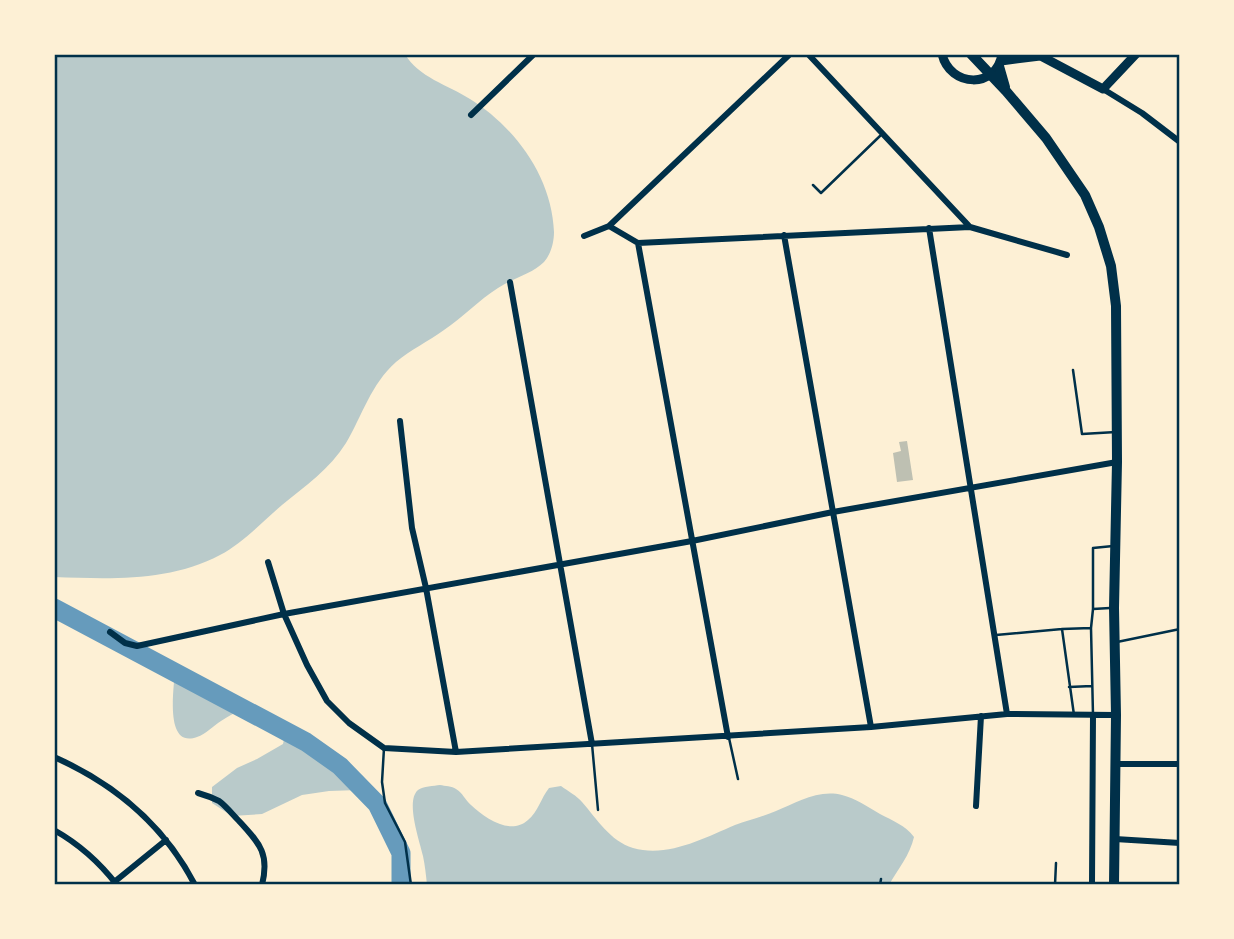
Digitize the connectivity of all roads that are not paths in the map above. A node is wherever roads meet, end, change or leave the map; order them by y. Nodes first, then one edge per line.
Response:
1 (534, 54) edge
2 (790, 54) edge
3 (808, 54) edge
4 (942, 54) edge
5 (971, 54) edge
6 (1136, 54) edge
7 (1038, 55) edge
8 (1001, 60) edge
9 (990, 74) junction
10 (1103, 89) junction
11 (1006, 91) junction
12 (471, 115) dead end
13 (883, 134) junction
14 (1180, 142) edge
15 (813, 185) dead end
16 (609, 226) junction
17 (970, 227) junction
18 (929, 228) junction
19 (584, 236) dead end
20 (784, 236) junction
21 (638, 243) junction
22 (1067, 255) dead end
23 (510, 282) dead end
24 (1073, 370) dead end
25 (400, 421) dead end
26 (1117, 432) junction
27 (1117, 462) junction
28 (971, 488) junction
29 (833, 512) junction
30 (692, 541) junction
31 (1115, 546) junction
32 (268, 562) dead end
33 (561, 564) junction
34 (426, 588) junction
35 (1114, 608) junction
36 (1093, 609) junction
37 (284, 614) junction
38 (1091, 628) junction
39 (1062, 629) junction
40 (1180, 629) edge
41 (110, 632) dead end
42 (994, 635) junction
43 (1114, 643) junction
44 (1092, 686) junction
45 (1069, 687) junction
46 (1007, 714) junction
47 (1074, 715) junction
48 (1093, 715) junction
49 (1115, 715) junction
50 (981, 716) junction
51 (871, 727) junction
52 (728, 737) junction
53 (592, 744) junction
54 (384, 748) junction
55 (456, 752) junction
56 (54, 757) edge
57 (1115, 764) junction
58 (1180, 764) edge
59 (738, 779) dead end
60 (198, 793) dead end
61 (976, 806) dead end
62 (597, 810) dead end
63 (54, 830) edge
64 (1115, 839) junction
65 (166, 840) junction
66 (1180, 843) edge
67 (1056, 863) dead end
68 (881, 879) dead end
69 (115, 884) edge
70 (195, 885) edge
71 (262, 885) edge
72 (411, 885) edge
73 (880, 885) edge
74 (1055, 885) edge
75 (1092, 885) edge
76 (1114, 885) edge

1 - 12 street
2 - 16 street
3 - 13 street
4 - 9 main road
5 - 9 highway
6 - 10 main road
7 - 8 main road
7 - 10 main road
8 - 9 main road
8 - 11 highway
9 - 11 highway
10 - 14 street
11 - 26 highway
13 - 15 lane
13 - 17 street
16 - 19 street
16 - 21 street
17 - 18 street
17 - 22 street
18 - 20 street
18 - 28 street
20 - 21 street
20 - 29 street
21 - 30 street
23 - 33 street
24 - 26 lane
25 - 34 street
26 - 27 highway
27 - 28 street
27 - 31 highway
28 - 29 street
28 - 42 street
29 - 30 street
29 - 51 street
30 - 33 street
30 - 52 street
31 - 35 highway
31 - 36 lane
32 - 37 street
33 - 34 street
33 - 53 street
34 - 37 street
34 - 55 street
35 - 36 lane
35 - 43 highway
36 - 38 lane
37 - 41 street
37 - 54 street
38 - 39 lane
38 - 44 lane
39 - 42 lane
39 - 45 lane
40 - 43 lane
42 - 46 street
43 - 49 highway
44 - 45 lane
44 - 48 lane
45 - 47 lane
46 - 47 street
46 - 50 street
47 - 48 street
48 - 49 street
48 - 75 street
49 - 57 highway
50 - 51 street
50 - 61 street
51 - 52 street
52 - 53 street
52 - 59 lane
53 - 55 street
53 - 62 lane
54 - 55 street
54 - 72 lane
56 - 65 street
57 - 58 street
57 - 64 highway
60 - 71 street
63 - 69 street
64 - 66 street
64 - 76 highway
65 - 69 street
65 - 70 street
67 - 74 lane
68 - 73 lane

